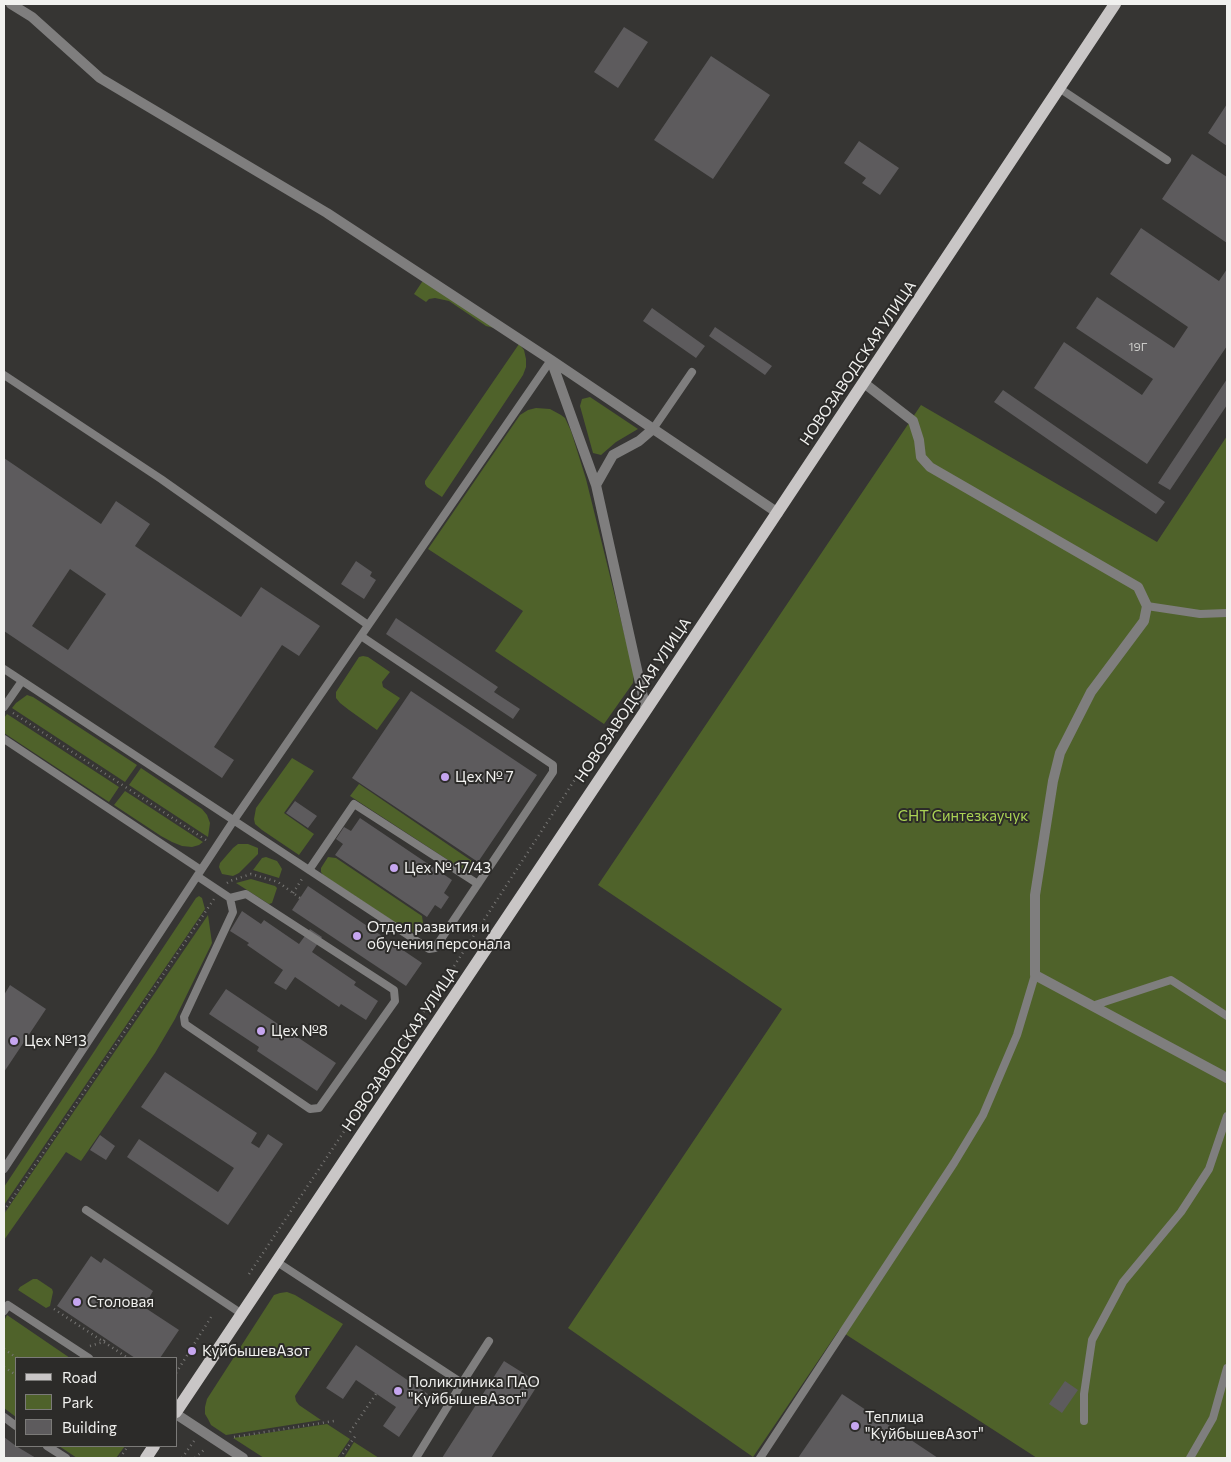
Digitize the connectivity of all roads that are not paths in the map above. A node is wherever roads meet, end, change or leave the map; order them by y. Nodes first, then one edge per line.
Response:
1 (11, 4) edge
2 (1115, 4) edge
3 (1059, 88) junction
4 (1166, 160) dead end
5 (551, 360) junction
6 (692, 372) dead end
7 (4, 375) edge
8 (864, 382) junction
9 (653, 429) junction
10 (596, 485) junction
11 (778, 513) junction
12 (1147, 606) junction
13 (1227, 613) edge
14 (368, 625) junction
15 (361, 636) junction
16 (4, 669) edge
17 (22, 682) junction
18 (4, 707) edge
19 (646, 710) junction
20 (4, 739) edge
21 (234, 820) junction
22 (309, 870) junction
23 (199, 873) junction
24 (478, 884) junction
25 (230, 898) junction
26 (1034, 975) junction
27 (1092, 1006) junction
28 (1227, 1016) edge
29 (1227, 1078) edge
30 (1227, 1116) edge
31 (4, 1169) edge
32 (86, 1210) dead end
33 (277, 1262) junction
34 (5, 1306) edge
35 (242, 1314) junction
36 (489, 1341) dead end
37 (87, 1357) edge
38 (1227, 1368) edge
39 (462, 1383) junction
40 (178, 1410) edge
41 (178, 1414) edge
42 (4, 1417) edge
43 (1084, 1421) dead end
44 (15, 1425) edge
45 (48, 1447) edge
46 (153, 1447) edge
47 (66, 1458) edge
48 (146, 1458) edge
49 (243, 1458) edge
50 (416, 1458) edge
51 (760, 1458) edge
52 (1190, 1458) edge

1 - 5 street
2 - 3 main road, НОВОЗАВОДСКАЯ УЛИЦА
3 - 4 lane
3 - 8 main road, НОВОЗАВОДСКАЯ УЛИЦА
5 - 9 street
5 - 10 street
5 - 14 lane
6 - 9 lane
7 - 14 lane
8 - 11 main road, НОВОЗАВОДСКАЯ УЛИЦА
8 - 12 street
9 - 10 street
9 - 11 street
10 - 19 street
11 - 19 main road, НОВОЗАВОДСКАЯ УЛИЦА
12 - 13 lane
12 - 26 street
14 - 15 lane
15 - 21 lane
15 - 24 lane
16 - 17 lane
17 - 18 lane
17 - 21 lane
19 - 33 main road, НОВОЗАВОДСКАЯ УЛИЦА
20 - 23 lane
21 - 22 lane
21 - 23 lane
22 - 24 lane
22 - 24 lane
23 - 25 lane
23 - 31 lane
25 - 25 lane
26 - 27 street
26 - 51 lane
27 - 28 lane
27 - 29 street
30 - 43 lane
32 - 35 lane
33 - 35 main road, НОВОЗАВОДСКАЯ УЛИЦА
33 - 39 lane
34 - 37 lane
35 - 40 main road, НОВОЗАВОДСКАЯ УЛИЦА
36 - 39 lane
38 - 52 lane
39 - 50 lane
41 - 49 street
42 - 44 lane
45 - 47 lane
46 - 48 main road

